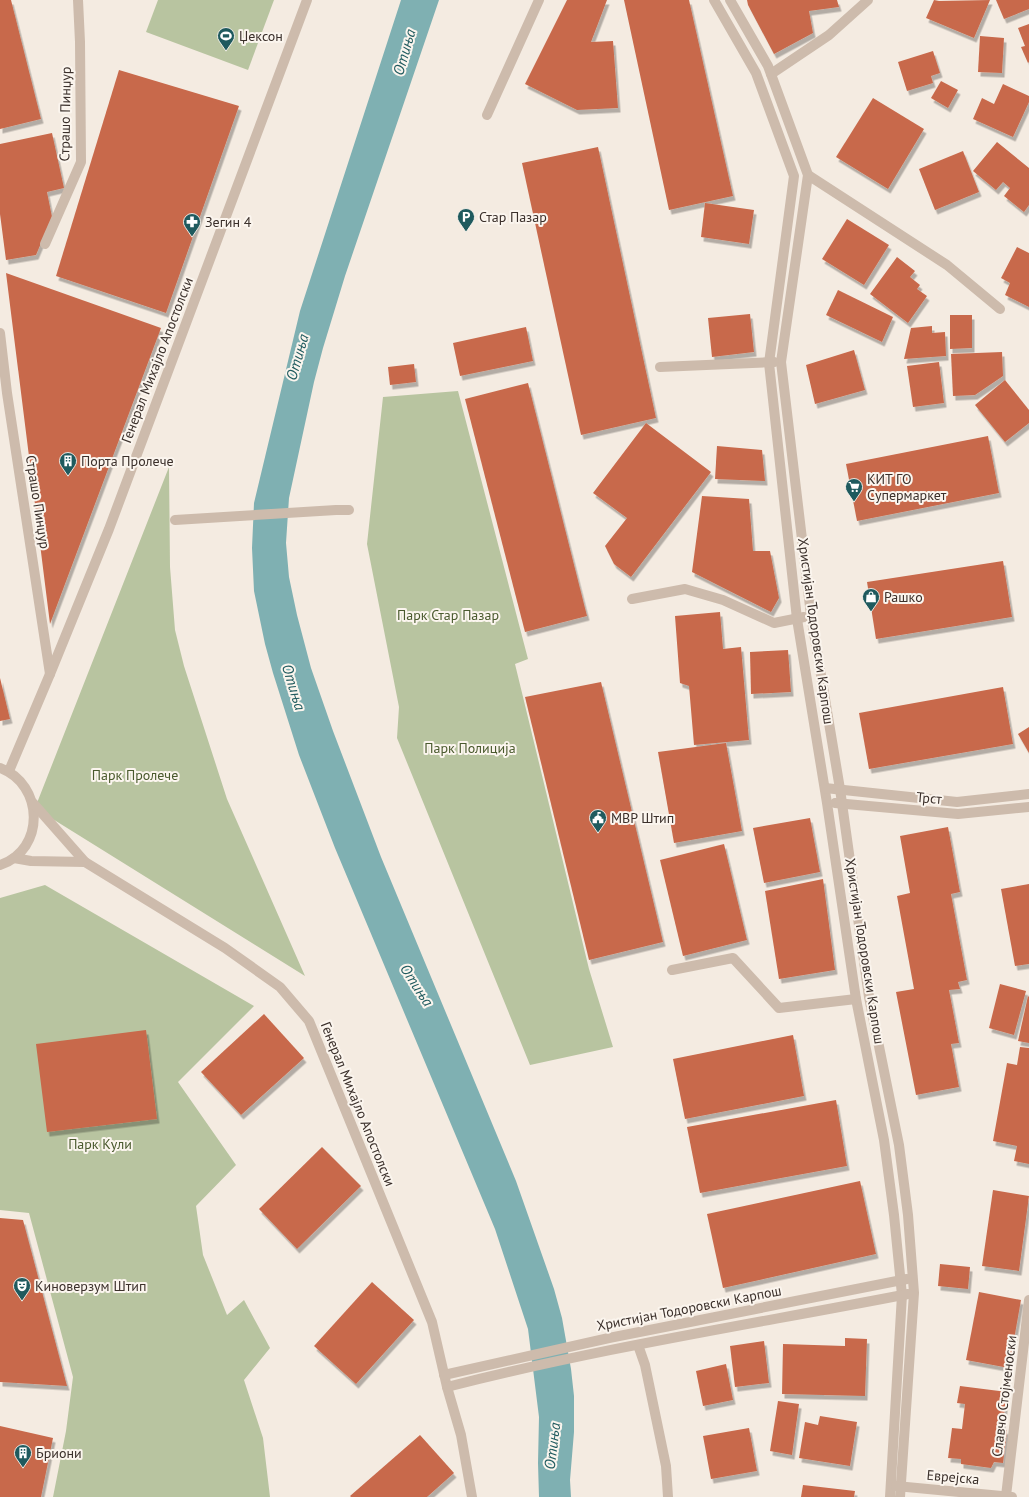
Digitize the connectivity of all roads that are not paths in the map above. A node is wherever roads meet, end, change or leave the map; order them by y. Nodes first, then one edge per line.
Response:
1 (78, 0) edge
2 (307, 0) edge
3 (539, 0) edge
4 (714, 0) edge
5 (730, 0) edge
6 (868, 0) edge
7 (771, 74) junction
8 (487, 115) dead end
9 (808, 175) junction
10 (45, 244) dead end
11 (1000, 309) dead end
12 (0, 333) edge
13 (781, 362) junction
14 (769, 363) junction
15 (660, 366) dead end
16 (349, 510) dead end
17 (175, 520) dead end
18 (632, 599) dead end
19 (811, 615) junction
20 (797, 619) junction
21 (50, 674) junction
22 (4, 770) edge
23 (825, 788) junction
24 (840, 790) junction
25 (1029, 794) edge
26 (33, 803) junction
27 (827, 803) junction
28 (842, 804) junction
29 (1029, 807) edge
30 (14, 858) junction
31 (85, 862) junction
32 (0, 865) edge
33 (672, 970) dead end
34 (856, 999) junction
35 (913, 1278) junction
36 (901, 1281) junction
37 (914, 1293) junction
38 (902, 1295) junction
39 (1029, 1300) edge
40 (638, 1344) junction
41 (444, 1374) junction
42 (447, 1388) junction
43 (891, 1486) junction
44 (902, 1486) junction
45 (1006, 1496) edge
46 (472, 1497) edge
47 (668, 1497) edge
48 (890, 1497) edge
49 (900, 1497) edge
50 (1012, 1497) edge

1 - 10 street, Страшо Пинџур
2 - 21 street, Генерал Михајло Апостолски
3 - 8 street
4 - 14 street, Христијан Тодоровски Карпош
5 - 7 street, Христијан Тодоровски Карпош
6 - 7 street
7 - 9 street, Христијан Тодоровски Карпош
9 - 11 street
9 - 13 street, Христијан Тодоровски Карпош
12 - 21 street, Страшо Пинџур
13 - 14 street
13 - 19 street, Христијан Тодоровски Карпош
14 - 15 street
14 - 20 street, Христијан Тодоровски Карпош
16 - 17 street
18 - 20 street
19 - 20 street
19 - 24 street, Христијан Тодоровски Карпош
20 - 23 street, Христијан Тодоровски Карпош
21 - 22 street, Генерал Михајло Апостолски
22 - 26 street
23 - 24 street, Трст
23 - 27 street, Христијан Тодоровски Карпош
24 - 25 street, Трст
24 - 28 street, Христијан Тодоровски Карпош
26 - 30 street
26 - 31 street, Генерал Михајло Апостолски
27 - 28 street, Трст
27 - 34 street, Христијан Тодоровски Карпош
28 - 29 street, Трст
28 - 35 street, Христијан Тодоровски Карпош
30 - 31 street
30 - 32 street
31 - 41 street, Генерал Михајло Апостолски
33 - 34 street
34 - 36 street, Христијан Тодоровски Карпош
35 - 36 street, Христијан Тодоровски Карпош
35 - 37 street, Христијан Тодоровски Карпош
36 - 38 street, Христијан Тодоровски Карпош
36 - 41 street, Христијан Тодоровски Карпош
37 - 38 street, Христијан Тодоровски Карпош
37 - 44 street, Христијан Тодоровски Карпош
38 - 40 street, Христијан Тодоровски Карпош
38 - 43 street, Христијан Тодоровски Карпош
39 - 45 street, Славчо Стојменоски
40 - 42 street, Христијан Тодоровски Карпош
40 - 47 street
41 - 42 street, Генерал Михајло Апостолски
42 - 46 street, Генерал Михајло Апостолски
43 - 44 street, Еврејска
43 - 48 street, Христијан Тодоровски Карпош
44 - 45 street, Еврејска
44 - 49 street, Христијан Тодоровски Карпош
45 - 50 street, Еврејска

